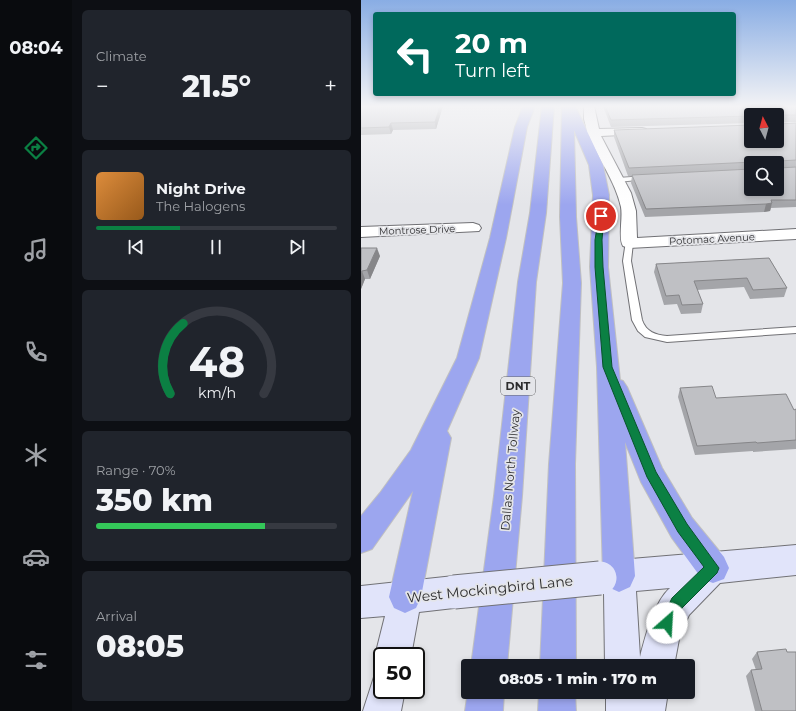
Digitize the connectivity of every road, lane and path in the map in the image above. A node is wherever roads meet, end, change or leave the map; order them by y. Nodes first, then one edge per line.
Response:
1 (519, 139) edge
2 (544, 139) edge
3 (569, 139) edge
4 (585, 139) edge
5 (595, 139) edge
6 (649, 178) edge
7 (618, 180) junction
8 (473, 228) dead end
9 (361, 232) edge
10 (796, 234) edge
11 (629, 243) junction
12 (796, 330) edge
13 (608, 367) junction
14 (441, 417) junction
15 (361, 539) edge
16 (796, 560) edge
17 (713, 568) junction
18 (609, 577) junction
19 (405, 597) junction
20 (361, 602) edge
21 (395, 647) edge
22 (490, 659) edge
23 (558, 659) edge
24 (622, 659) edge
25 (657, 659) edge
26 (385, 699) edge
27 (485, 699) edge
28 (557, 699) edge
29 (624, 699) edge
30 (649, 699) edge
31 (382, 711) edge
32 (483, 711) edge
33 (557, 711) edge
34 (625, 711) edge
35 (646, 711) edge

1 - 14 highway
2 - 22 highway, Dallas North Tollway / DNT
3 - 23 highway
4 - 13 highway
5 - 7 street
6 - 7 lane
7 - 11 street
8 - 9 street, Montrose Drive
10 - 11 street, Potomac Avenue
11 - 12 lane
13 - 17 highway
13 - 18 highway
14 - 15 highway
14 - 19 highway
16 - 17 main road, West Mockingbird Lane
17 - 18 main road, West Mockingbird Lane
17 - 25 main road
18 - 19 main road, West Mockingbird Lane, bridge
18 - 24 main road
19 - 20 main road, West Mockingbird Lane
19 - 21 main road
26 - 31 main road
27 - 32 highway
28 - 33 highway
29 - 34 main road
30 - 35 main road

